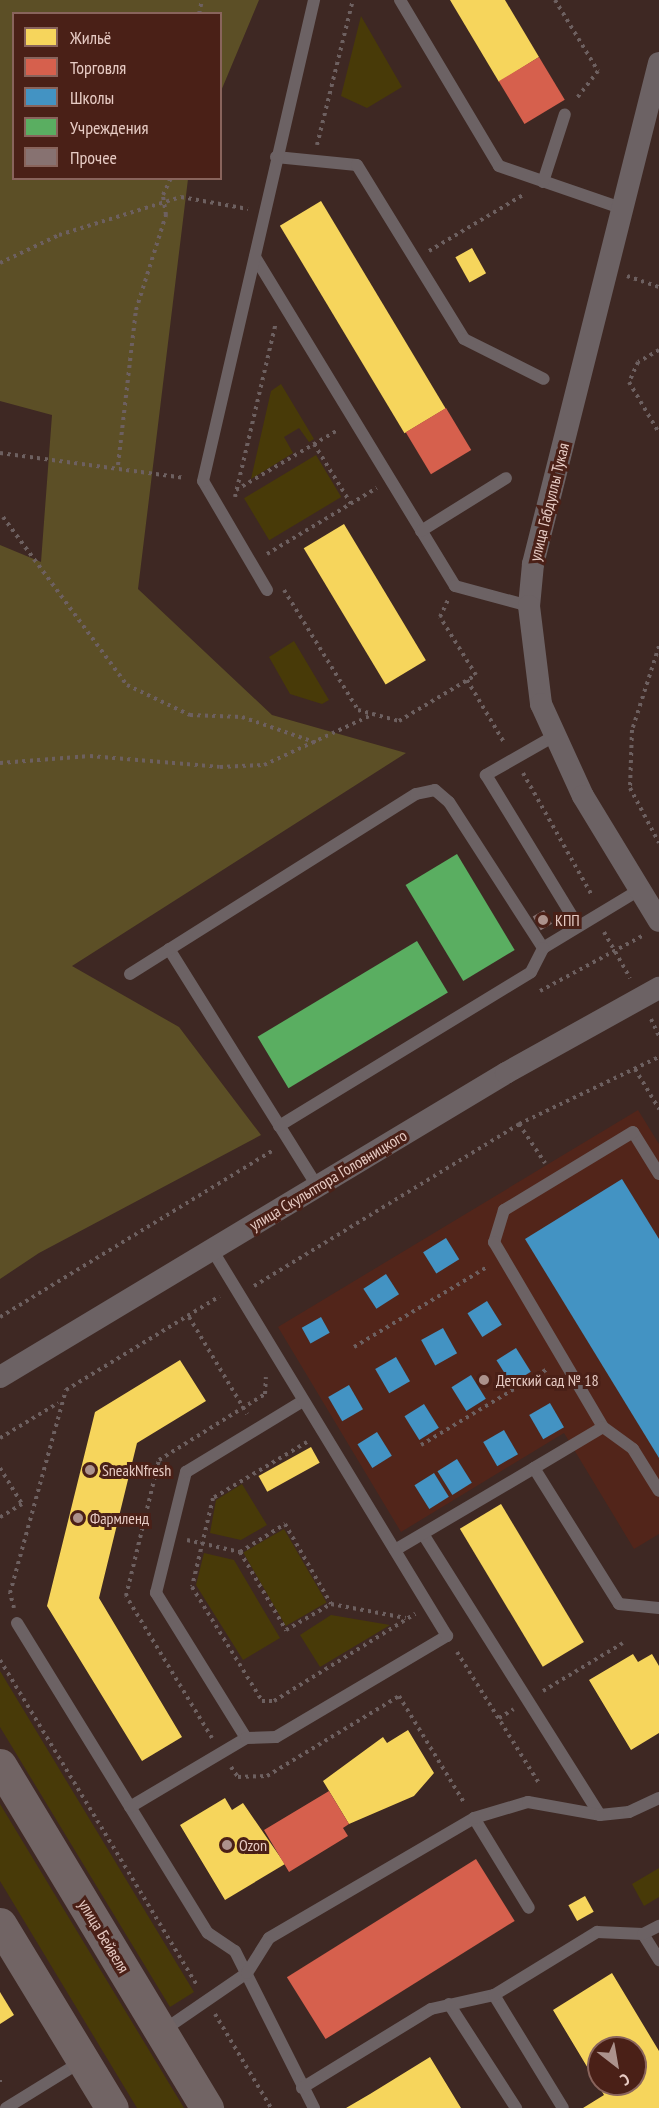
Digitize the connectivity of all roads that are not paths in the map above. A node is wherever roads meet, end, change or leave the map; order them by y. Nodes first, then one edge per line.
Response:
1 (314, 0) edge
2 (400, 0) edge
3 (659, 63) edge
4 (655, 91) edge
5 (565, 114) road end
6 (276, 156) junction
7 (543, 182) junction
8 (621, 208) junction
9 (255, 257) junction
10 (544, 379) dead end
11 (506, 478) dead end
12 (421, 531) junction
13 (267, 590) road end
14 (529, 606) junction
15 (555, 735) junction
16 (639, 890) junction
17 (659, 921) edge
18 (578, 926) junction
19 (543, 948) junction
20 (169, 949) junction
21 (130, 974) dead end
22 (650, 992) edge
23 (279, 1126) junction
24 (659, 1174) edge
25 (317, 1186) junction
26 (212, 1250) junction
27 (0, 1377) edge
28 (303, 1401) junction
29 (603, 1427) junction
30 (534, 1468) junction
31 (659, 1491) edge
32 (423, 1534) junction
33 (395, 1550) junction
34 (659, 1608) edge
35 (17, 1623) road end
36 (246, 1738) junction
37 (0, 1765) edge
38 (659, 1798) edge
39 (130, 1807) junction
40 (600, 1815) junction
41 (474, 1818) junction
42 (529, 1908) dead end
43 (0, 1924) edge
44 (659, 1926) edge
45 (643, 1934) junction
46 (659, 1960) edge
47 (247, 1973) junction
48 (494, 1995) junction
49 (449, 2004) junction
50 (161, 2032) junction
51 (83, 2061) junction
52 (302, 2088) junction
53 (6, 2108) edge
54 (112, 2108) edge
55 (207, 2108) edge
56 (314, 2108) edge
57 (516, 2108) edge
58 (563, 2108) edge

1 - 6 lane
2 - 7 lane
3 - 4 street, улица Габдуллы Тукая
4 - 8 street, улица Габдуллы Тукая
5 - 7 lane
6 - 9 lane
6 - 10 lane
7 - 8 lane
8 - 14 street, улица Габдуллы Тукая
9 - 12 lane
9 - 13 lane
11 - 12 lane
12 - 14 lane
14 - 15 street, улица Габдуллы Тукая
15 - 16 street, улица Габдуллы Тукая
15 - 18 lane
16 - 17 street, улица Габдуллы Тукая
16 - 18 lane
18 - 19 lane
19 - 20 lane
19 - 23 lane
20 - 21 lane
20 - 23 lane
22 - 25 street, улица Скульптора Головницкого
23 - 25 lane
24 - 29 lane
25 - 26 street, улица Скульптора Головницкого
26 - 27 street, улица Скульптора Головницкого
26 - 28 lane
28 - 33 lane
28 - 36 lane
29 - 30 lane
29 - 31 lane
30 - 32 lane
30 - 34 lane
32 - 33 lane
32 - 40 lane
33 - 36 lane
35 - 39 lane
36 - 39 lane
37 - 50 main road, улица Бейвеля
38 - 40 lane
39 - 47 lane
40 - 41 lane
41 - 42 lane
41 - 47 lane
43 - 51 main road
44 - 45 lane
45 - 46 lane
45 - 48 lane
47 - 50 lane
47 - 52 lane
48 - 49 lane
48 - 58 lane
49 - 52 lane
49 - 57 lane
50 - 55 main road, улица Бейвеля
51 - 53 lane
51 - 54 main road
52 - 56 lane

